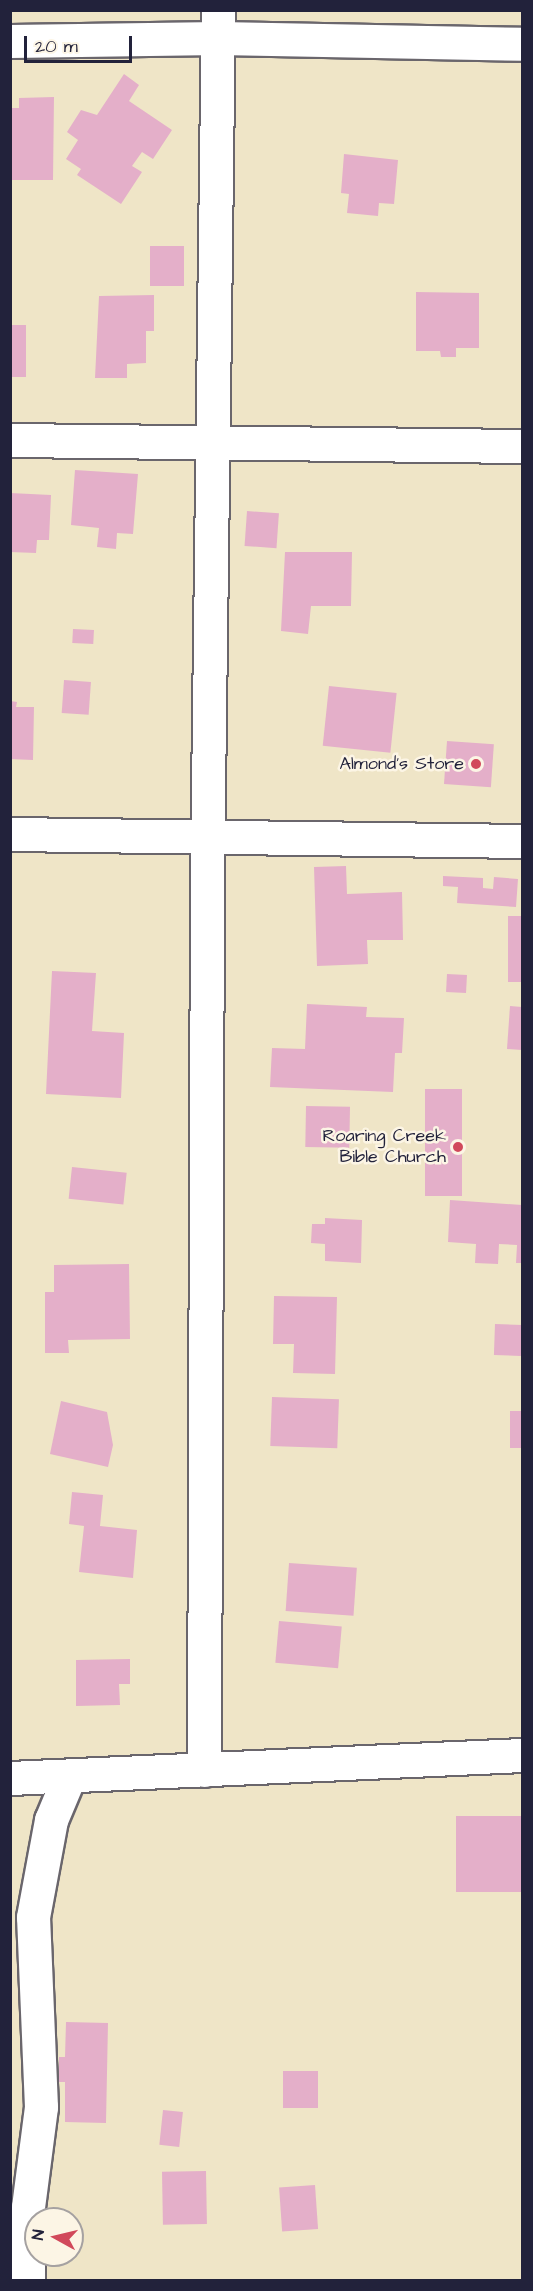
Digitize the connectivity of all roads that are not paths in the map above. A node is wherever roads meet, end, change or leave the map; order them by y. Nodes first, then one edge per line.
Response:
1 (218, 24) edge
2 (10, 41) edge
3 (522, 44) edge
4 (10, 440) edge
5 (211, 444) junction
6 (522, 446) edge
7 (10, 834) edge
8 (207, 835) junction
9 (522, 841) edge
10 (522, 1755) edge
11 (204, 1770) junction
12 (69, 1777) junction
13 (10, 1778) edge
14 (28, 2280) edge

1 - 2 street
1 - 3 street
1 - 5 street
4 - 5 street
5 - 6 street
5 - 8 street
7 - 8 street
8 - 9 street
8 - 11 street
10 - 11 street
11 - 12 street
12 - 13 street
12 - 14 street

